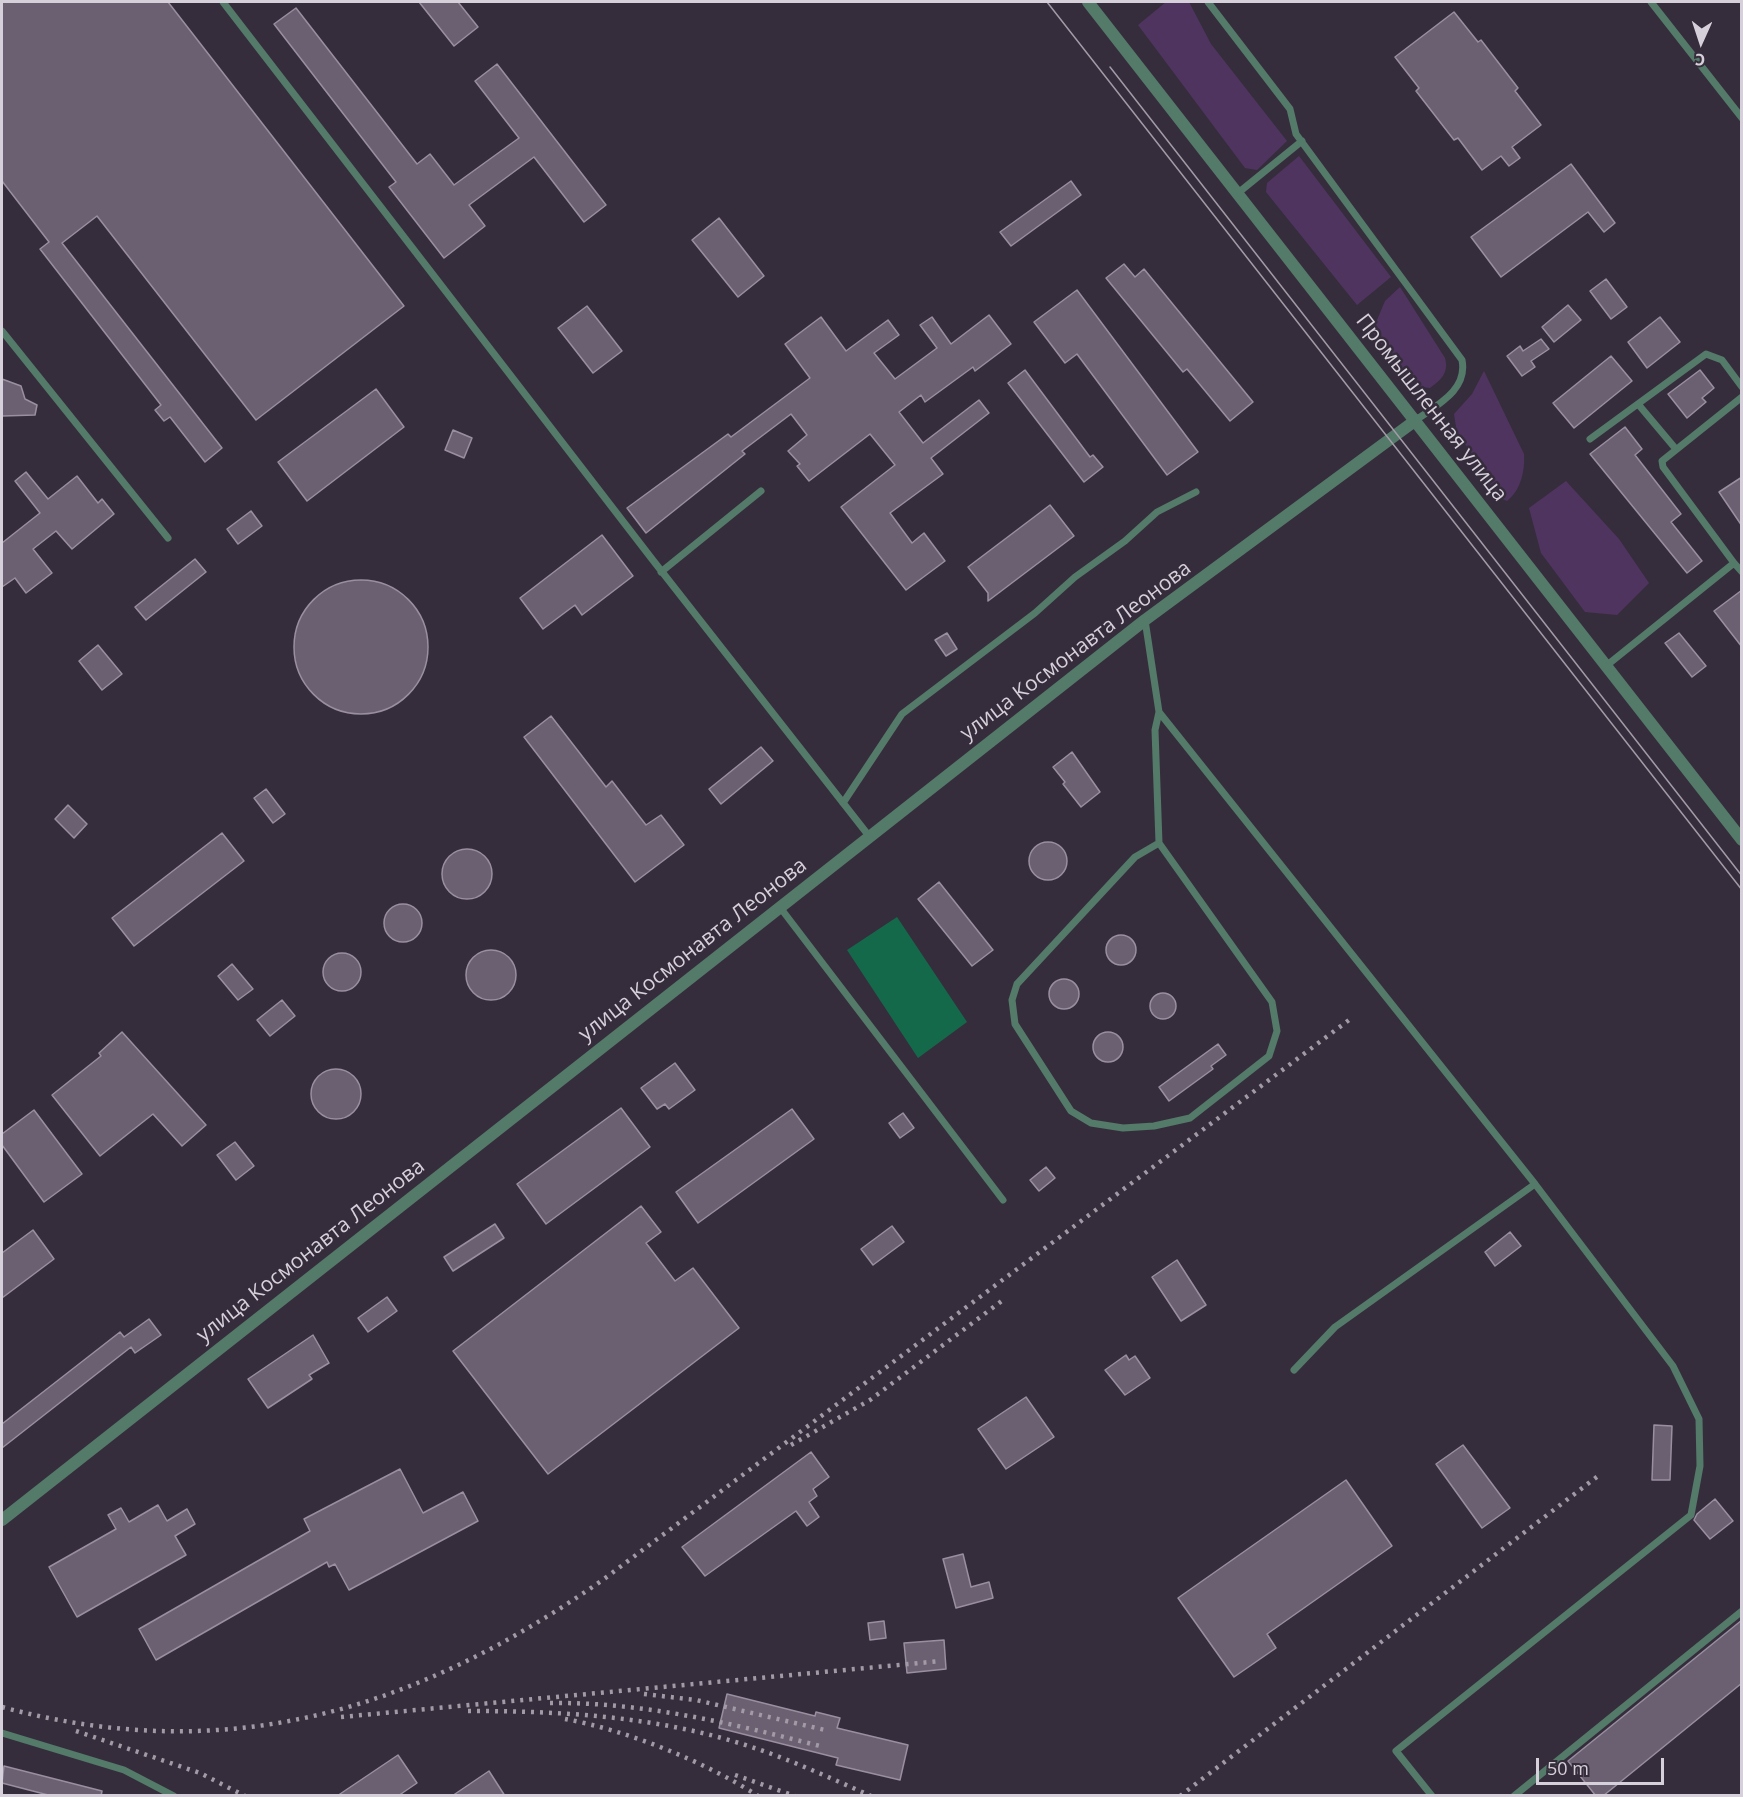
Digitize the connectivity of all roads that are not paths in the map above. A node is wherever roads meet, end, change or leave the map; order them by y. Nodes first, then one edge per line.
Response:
1 (223, 2) edge
2 (1088, 2) edge
3 (1208, 2) edge
4 (1651, 2) edge
5 (1742, 118) edge
6 (1302, 141) junction
7 (1238, 193) junction
8 (2, 331) edge
9 (1742, 387) edge
10 (1742, 397) edge
11 (1638, 404) junction
12 (1416, 420) junction
13 (1590, 439) dead end
14 (1675, 448) junction
15 (761, 491) dead end
16 (1196, 492) dead end
17 (168, 538) dead end
18 (1734, 563) junction
19 (661, 572) junction
20 (1742, 572) edge
21 (1145, 620) junction
22 (1606, 666) junction
23 (1159, 712) junction
24 (843, 803) junction
25 (869, 836) junction
26 (1742, 840) edge
27 (1160, 843) junction
28 (779, 906) junction
29 (1535, 1184) junction
30 (1003, 1200) dead end
31 (1294, 1370) dead end
32 (2, 1520) edge
33 (1742, 1611) edge
34 (2, 1733) edge
35 (174, 1796) edge
36 (1432, 1796) edge
37 (1514, 1796) edge

1 - 19 lane
2 - 7 street, Промышленная улица
3 - 6 lane
4 - 5 lane
6 - 7 lane
6 - 12 lane
7 - 12 street, Промышленная улица
8 - 17 lane
9 - 11 lane
10 - 14 lane
11 - 13 lane
11 - 14 lane
12 - 21 street, улица Космонавта Леонова
12 - 22 street, Промышленная улица
14 - 18 lane
15 - 19 lane
16 - 24 lane
18 - 20 lane
18 - 22 lane
19 - 24 lane
21 - 23 lane
21 - 25 street, улица Космонавта Леонова
22 - 26 street, Промышленная улица
23 - 27 lane
23 - 29 lane
24 - 25 lane
25 - 28 street, улица Космонавта Леонова
27 - 27 lane
28 - 30 lane
28 - 32 street, улица Космонавта Леонова
29 - 31 lane
29 - 36 lane
33 - 37 lane
34 - 35 lane

